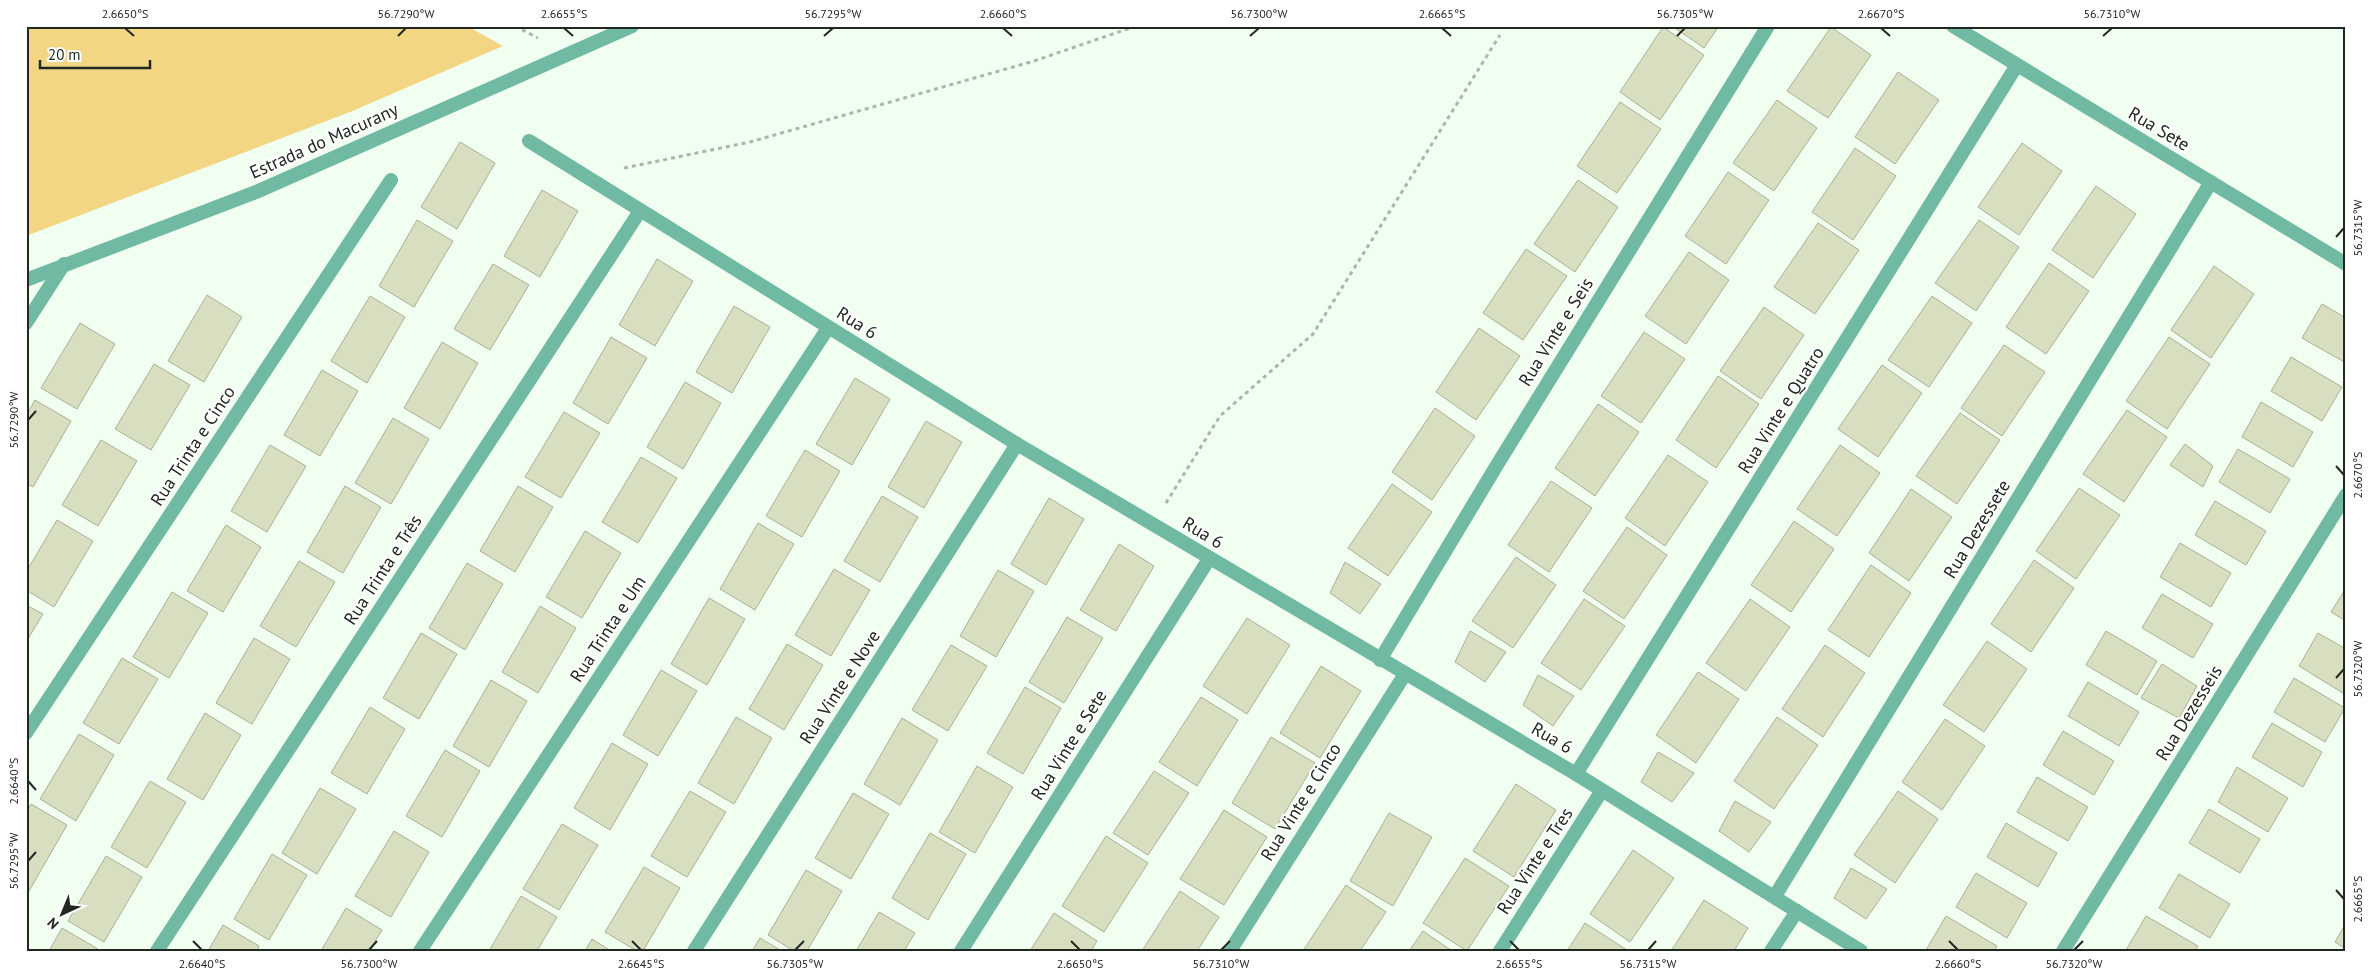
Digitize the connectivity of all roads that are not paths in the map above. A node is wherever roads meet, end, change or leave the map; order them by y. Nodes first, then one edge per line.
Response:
1 (632, 26) edge
2 (1768, 26) edge
3 (1953, 26) edge
4 (2017, 65) junction
5 (529, 141) dead end
6 (391, 180) dead end
7 (2212, 182) junction
8 (640, 211) junction
9 (64, 264) junction
10 (2346, 264) edge
11 (26, 280) edge
12 (26, 323) edge
13 (828, 328) junction
14 (1017, 444) junction
15 (2346, 495) edge
16 (1209, 559) junction
17 (1380, 660) junction
18 (1405, 674) junction
19 (26, 733) edge
20 (1576, 774) junction
21 (1601, 792) junction
22 (1775, 896) junction
23 (1797, 911) junction
24 (157, 951) edge
25 (420, 951) edge
26 (694, 951) edge
27 (961, 951) edge
28 (1230, 951) edge
29 (1500, 951) edge
30 (1772, 951) edge
31 (1861, 951) edge
32 (2063, 951) edge

1 - 9 street, Estrada do Macurany
2 - 17 street, Rua Vinte e Seis
3 - 4 street, Rua Sete
4 - 7 street, Rua Sete
4 - 20 street, Rua Vinte e Quatro
5 - 8 street, Rua 6
6 - 19 street, Rua Trinta e Cinco
7 - 10 street, Rua Sete
7 - 22 street, Rua Dezessete
8 - 13 street, Rua 6
8 - 24 street, Rua Trinta e Três
9 - 11 street, Estrada do Macurany
9 - 12 street
13 - 14 street, Rua 6
13 - 25 street, Rua Trinta e Um
14 - 16 street, Rua 6
14 - 26 street, Rua Vinte e Nove
15 - 32 street, Rua Dezesseis
16 - 17 street, Rua 6
16 - 27 street, Rua Vinte e Sete
17 - 18 street, Rua 6
18 - 20 street, Rua 6
18 - 28 street, Rua Vinte e Cinco
20 - 21 street, Rua 6
21 - 22 street, Rua 6
21 - 29 street, Rua Vinte e Tres
22 - 23 street, Rua 6
23 - 30 street
23 - 31 street, Rua 6

